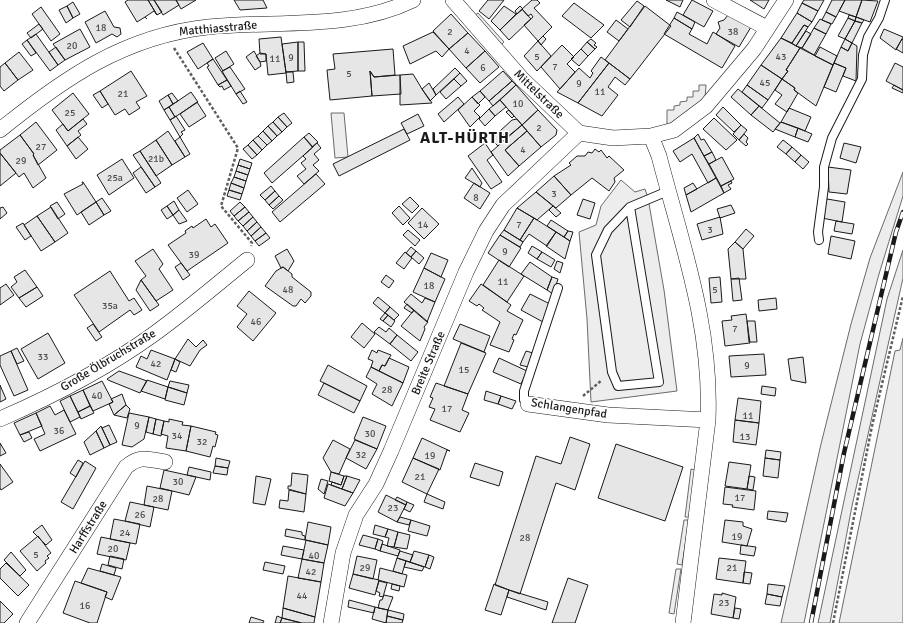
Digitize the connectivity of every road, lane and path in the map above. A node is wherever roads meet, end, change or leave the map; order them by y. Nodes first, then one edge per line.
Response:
1 (413, 0) edge
2 (453, 0) edge
3 (714, 0) edge
4 (786, 0) edge
5 (885, 0) edge
6 (768, 28) junction
7 (165, 34) junction
8 (0, 130) edge
9 (579, 132) junction
10 (651, 136) junction
11 (668, 191) junction
12 (630, 207) junction
13 (819, 240) dead end
14 (247, 260) joint
15 (558, 288) dead end
16 (903, 296) edge
17 (612, 372) junction
18 (528, 404) joint
19 (568, 410) junction
20 (0, 419) edge
21 (708, 420) junction
22 (165, 462) dead end
23 (27, 623) edge
24 (331, 623) edge
25 (683, 623) edge
26 (832, 623) edge

1 - 7 street, Matthiasstraße
2 - 9 street, Mittelstraße
3 - 6 street
4 - 6 street
5 - 13 lane
6 - 10 street
7 - 8 street, Matthiasstraße
7 - 14 path
9 - 10 street
9 - 24 street, Breite Straße
10 - 11 street
11 - 12 lane
11 - 21 street
12 - 17 lane
12 - 17 lane
14 - 20 street, Große Ölbruchstraße
15 - 18 lane, Schlangenpfad
16 - 26 path
17 - 19 path
18 - 19 street, Schlangenpfad
19 - 21 street, Schlangenpfad
21 - 25 street
22 - 23 street, Harffstraße

